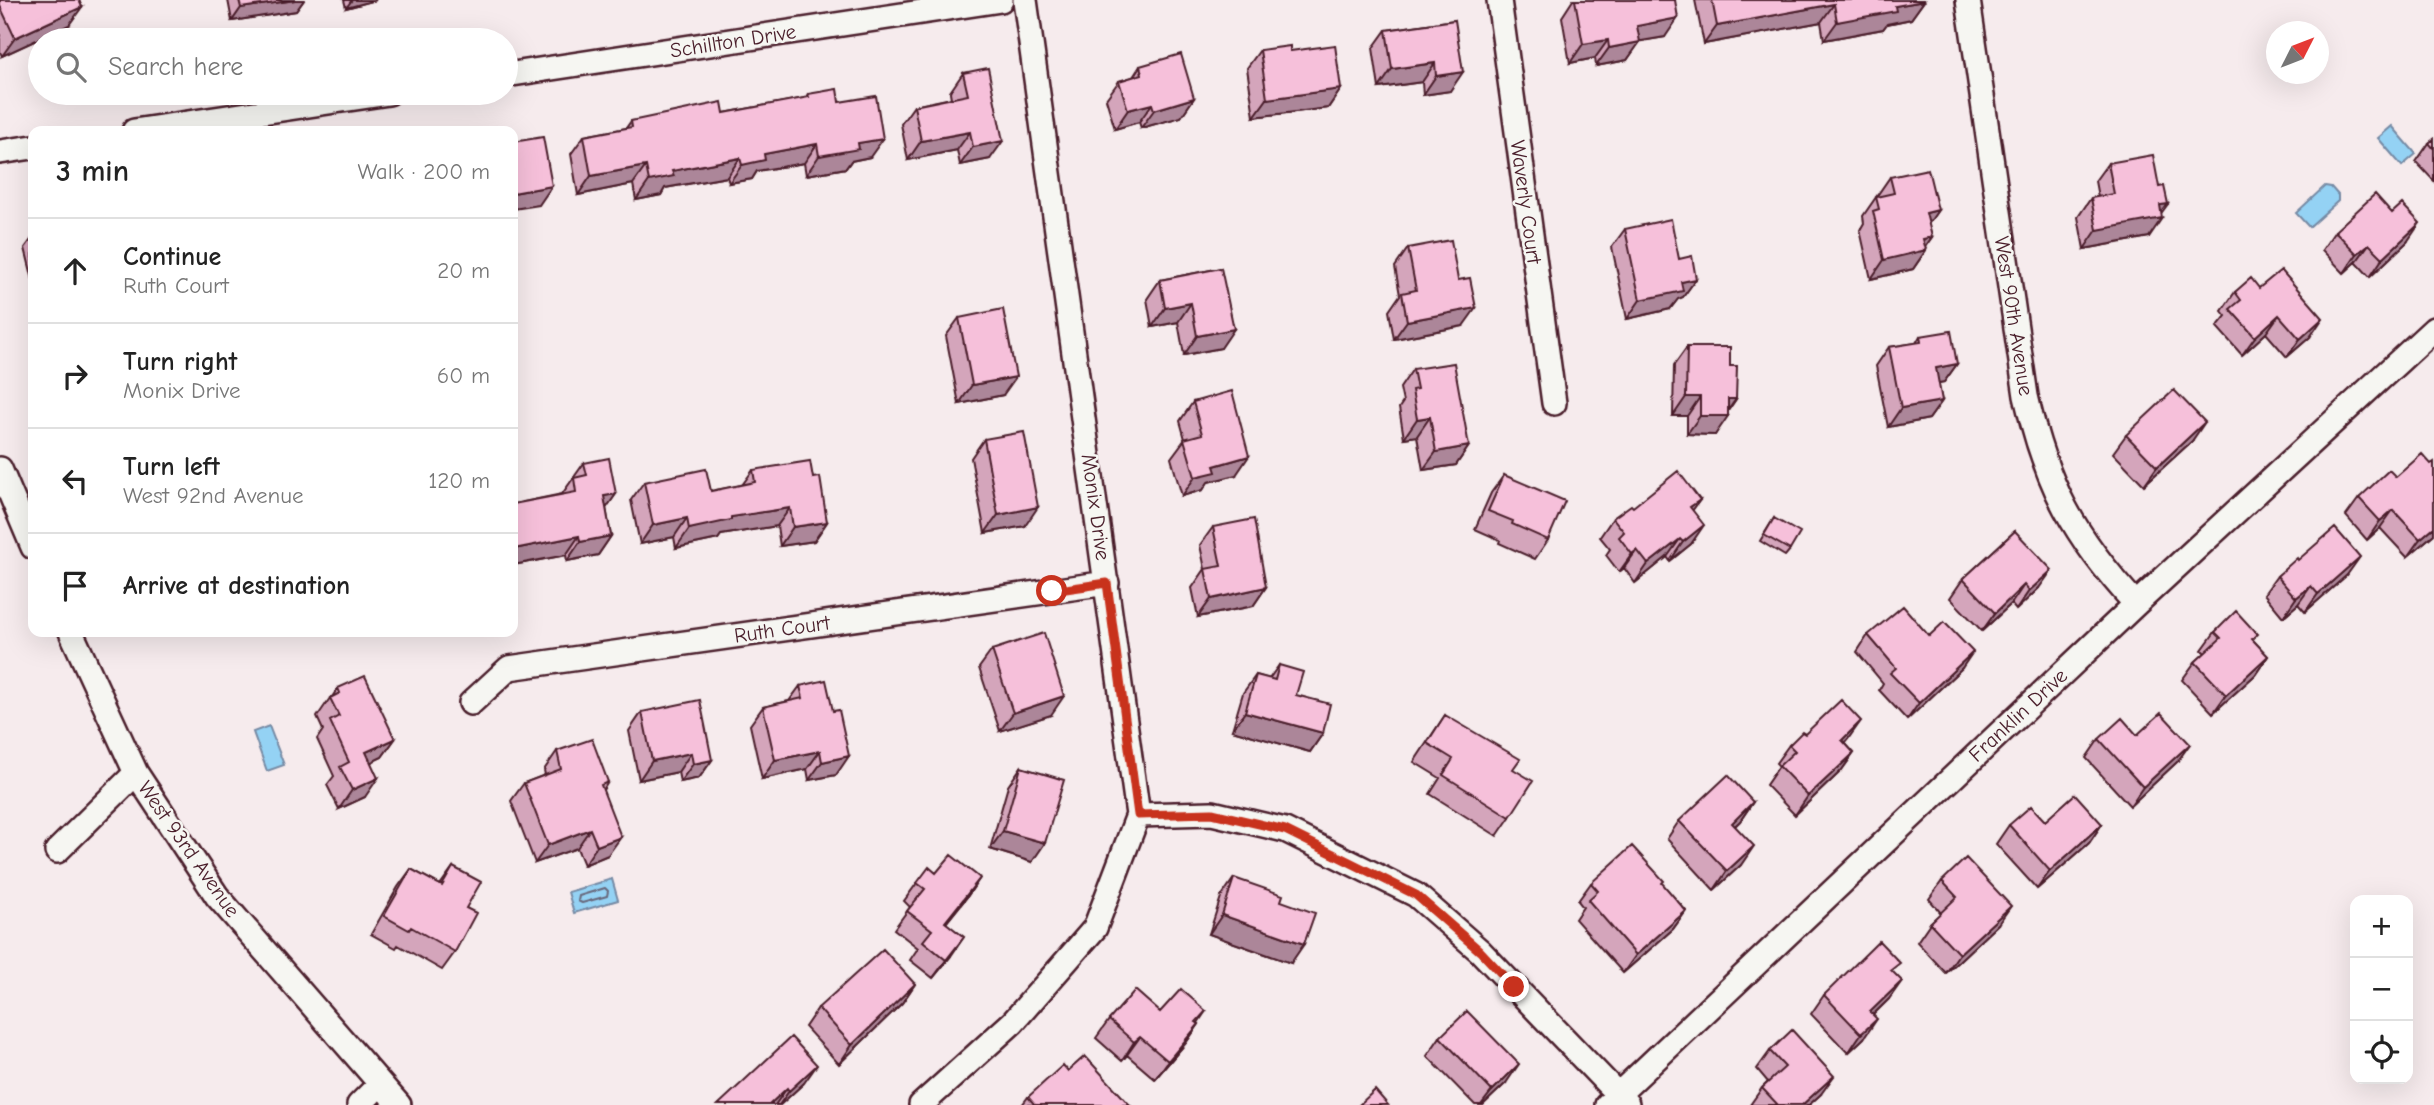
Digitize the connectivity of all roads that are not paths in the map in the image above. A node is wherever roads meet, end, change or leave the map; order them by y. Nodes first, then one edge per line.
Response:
1 (1001, 0) edge
2 (1025, 0) edge
3 (1499, 0) edge
4 (1968, 0) edge
5 (518, 73) edge
6 (308, 105) edge
7 (168, 126) edge
8 (28, 147) edge
9 (0, 152) edge
10 (2434, 329) edge
11 (1554, 403) dead end
12 (0, 468) edge
13 (28, 535) edge
14 (1107, 583) junction
15 (2136, 604) junction
16 (73, 637) edge
17 (471, 703) dead end
18 (136, 773) junction
19 (1138, 815) junction
20 (57, 851) dead end
21 (380, 1084) junction
22 (1617, 1102) edge
23 (359, 1105) edge
24 (399, 1105) edge
25 (921, 1105) edge

1 - 5 street, Schillton Drive
2 - 14 street, Monix Drive
3 - 11 street, Waverly Court
4 - 15 street, West 90th Avenue
6 - 7 street
8 - 9 street
10 - 15 street, Franklin Drive
12 - 13 street
14 - 17 street, Ruth Court
14 - 19 street, Monix Drive
15 - 22 street, Franklin Drive
16 - 18 street, West 93rd Avenue
18 - 20 street
18 - 21 street, West 93rd Avenue
19 - 22 street
19 - 25 street, Monix Drive
21 - 23 street
21 - 24 street, West 93rd Avenue

